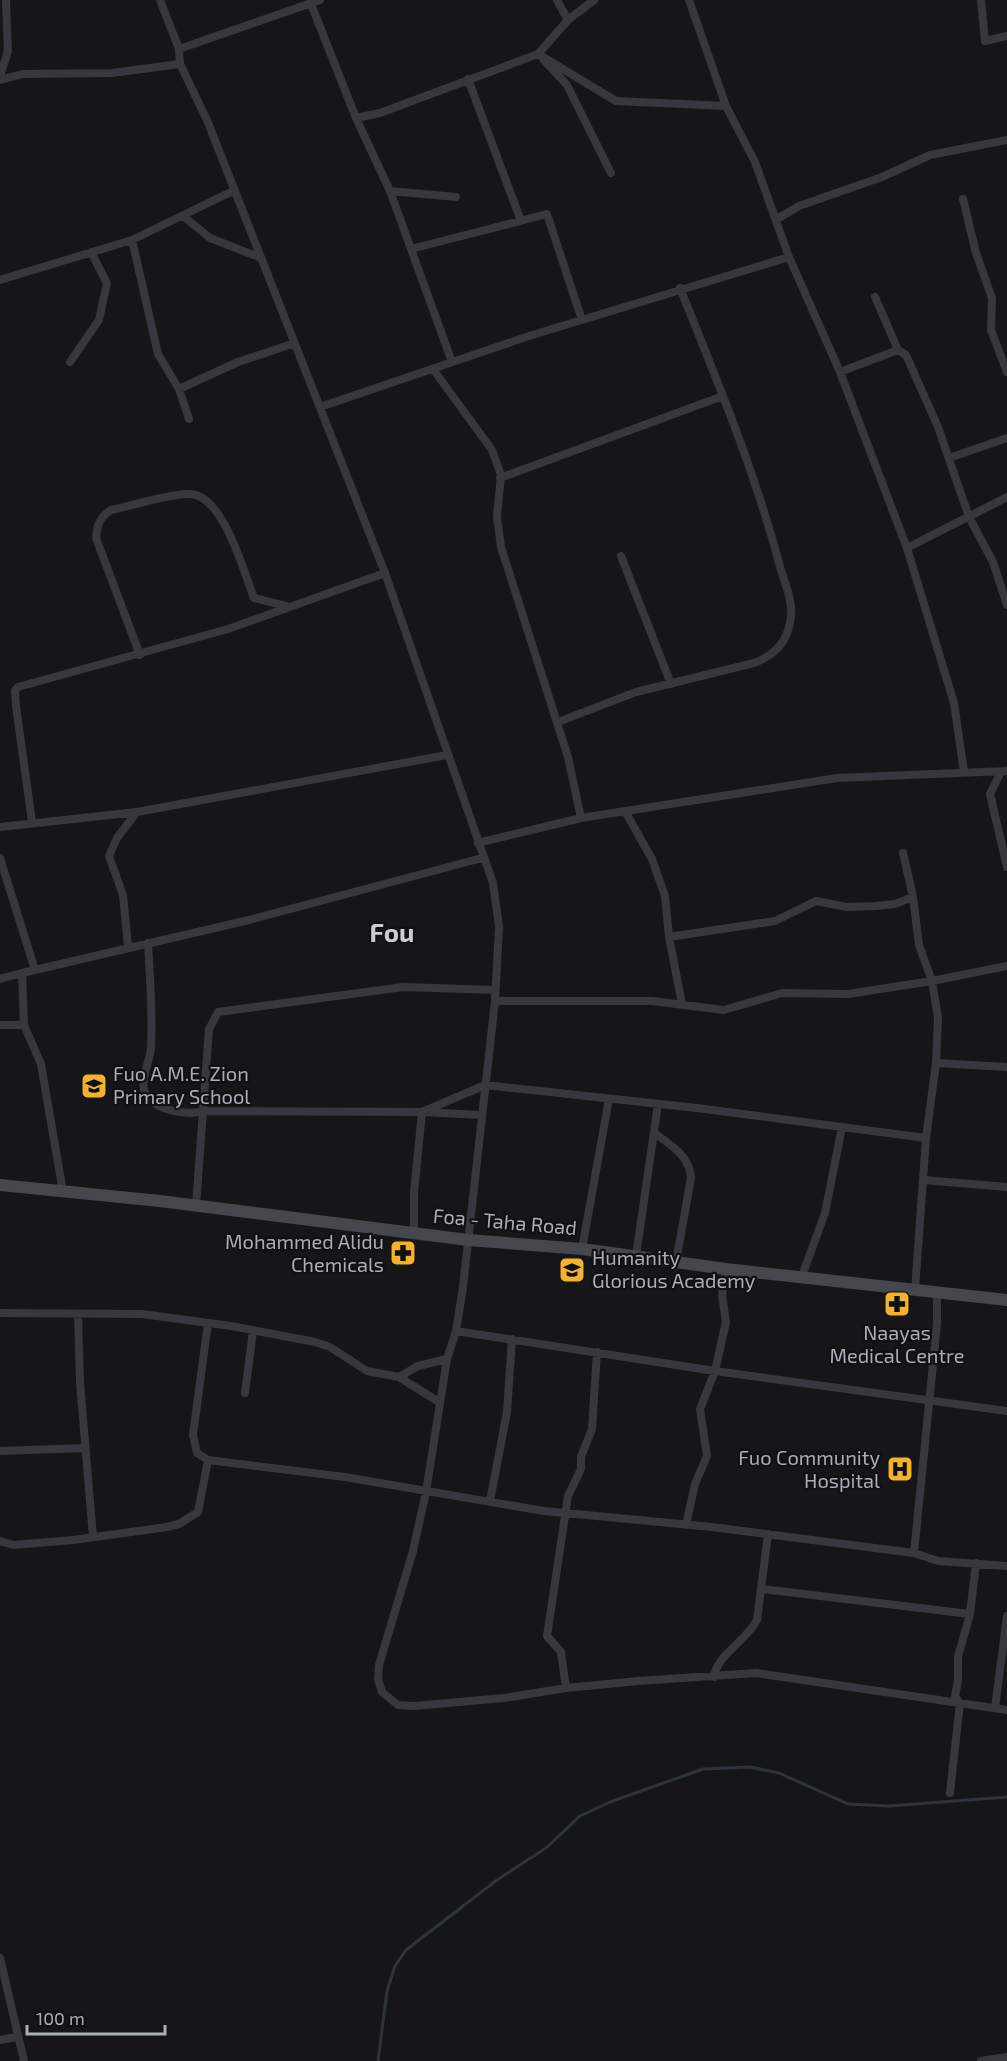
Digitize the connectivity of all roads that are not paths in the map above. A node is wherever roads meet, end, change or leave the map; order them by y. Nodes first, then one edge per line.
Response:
1 (6, 0) edge
2 (160, 0) edge
3 (320, 0) edge
4 (556, 0) edge
5 (594, 0) edge
6 (689, 0) edge
7 (981, 0) edge
8 (311, 4) junction
9 (568, 20) junction
10 (1007, 36) edge
11 (179, 49) junction
12 (538, 54) junction
13 (180, 64) junction
14 (0, 78) edge
15 (468, 79) junction
16 (726, 106) junction
17 (356, 118) junction
18 (1007, 140) edge
19 (611, 173) dead end
20 (234, 190) junction
21 (390, 191) junction
22 (456, 197) dead end
23 (963, 199) dead end
24 (183, 216) junction
25 (777, 219) junction
26 (521, 221) junction
27 (132, 240) junction
28 (411, 249) junction
29 (91, 252) junction
30 (789, 256) junction
31 (261, 258) junction
32 (0, 280) edge
33 (680, 288) junction
34 (875, 297) dead end
35 (582, 320) junction
36 (295, 343) junction
37 (898, 350) junction
38 (70, 362) dead end
39 (452, 362) junction
40 (433, 369) junction
41 (840, 372) junction
42 (1007, 372) edge
43 (179, 389) junction
44 (723, 396) junction
45 (320, 407) junction
46 (189, 419) dead end
47 (1007, 438) edge
48 (949, 458) junction
49 (500, 478) junction
50 (1007, 497) edge
51 (969, 517) junction
52 (907, 548) junction
53 (621, 556) dead end
54 (385, 573) junction
55 (1007, 605) edge
56 (286, 606) junction
57 (140, 655) junction
58 (671, 684) junction
59 (558, 722) junction
60 (447, 755) junction
61 (1004, 771) edge
62 (964, 772) junction
63 (137, 812) junction
64 (627, 813) junction
65 (581, 818) junction
66 (32, 822) junction
67 (0, 827) edge
68 (478, 843) junction
69 (903, 853) dead end
70 (0, 858) edge
71 (482, 858) junction
72 (1007, 867) edge
73 (913, 897) junction
74 (669, 937) junction
75 (148, 943) junction
76 (128, 946) junction
77 (1007, 966) edge
78 (35, 970) junction
79 (22, 973) junction
80 (0, 979) edge
81 (932, 981) junction
82 (495, 990) junction
83 (495, 1001) junction
84 (682, 1004) junction
85 (0, 1025) edge
86 (24, 1025) junction
87 (936, 1063) junction
88 (1007, 1067) edge
89 (484, 1085) junction
90 (609, 1099) junction
91 (658, 1104) junction
92 (203, 1111) junction
93 (422, 1112) junction
94 (480, 1115) junction
95 (842, 1127) junction
96 (654, 1133) junction
97 (926, 1138) junction
98 (923, 1180) junction
99 (0, 1185) edge
100 (1007, 1187) edge
101 (63, 1192) junction
102 (196, 1206) junction
103 (414, 1233) junction
104 (468, 1240) junction
105 (582, 1249) junction
106 (636, 1256) junction
107 (676, 1262) junction
108 (726, 1269) junction
109 (802, 1276) junction
110 (915, 1290) junction
111 (937, 1292) junction
112 (1007, 1300) edge
113 (0, 1313) edge
114 (78, 1315) junction
115 (208, 1323) junction
116 (253, 1331) junction
117 (456, 1331) junction
118 (512, 1339) junction
119 (597, 1352) junction
120 (447, 1359) junction
121 (715, 1371) junction
122 (399, 1377) junction
123 (245, 1393) dead end
124 (928, 1401) junction
125 (439, 1402) junction
126 (1007, 1411) edge
127 (85, 1448) junction
128 (0, 1451) edge
129 (208, 1460) junction
130 (426, 1492) junction
131 (490, 1501) junction
132 (565, 1512) junction
133 (686, 1525) junction
134 (768, 1534) junction
135 (93, 1537) junction
136 (0, 1541) edge
137 (914, 1553) junction
138 (976, 1563) junction
139 (1007, 1566) edge
140 (762, 1589) junction
141 (970, 1614) junction
142 (1007, 1616) edge
143 (714, 1677) junction
144 (566, 1688) junction
145 (960, 1703) junction
146 (995, 1708) junction
147 (1007, 1710) edge
148 (950, 1794) dead end
149 (0, 1958) edge
150 (16, 2037) junction
151 (0, 2040) edge
152 (1007, 2057) edge
153 (24, 2061) edge
154 (981, 2061) edge

1 - 14 street
2 - 11 street
3 - 8 street
4 - 9 street
5 - 9 street
6 - 16 street
7 - 10 street
8 - 11 street
8 - 17 street
9 - 12 street
11 - 13 street
12 - 15 street
12 - 16 street
12 - 19 street
13 - 14 street
13 - 20 street
15 - 17 street
15 - 26 street
16 - 25 street
17 - 21 street
18 - 25 street
20 - 24 street
20 - 31 street
21 - 22 street
21 - 28 street
23 - 42 street
24 - 27 street
24 - 31 street
25 - 30 street
26 - 28 street
26 - 35 street
27 - 29 street
27 - 43 street
28 - 39 street
29 - 32 street
29 - 38 street
30 - 33 street
30 - 41 street
31 - 36 street
33 - 35 street
33 - 44 street
34 - 37 street
35 - 39 street
36 - 43 street
36 - 45 street
37 - 41 street
37 - 48 street
39 - 40 street
40 - 45 street
40 - 49 street
41 - 52 street
43 - 46 street
44 - 49 street
44 - 58 street
45 - 54 street
47 - 48 street
48 - 51 street
49 - 59 street
50 - 51 street
51 - 52 street
51 - 55 street
52 - 62 street
53 - 58 street
54 - 56 street
54 - 60 street
56 - 57 street
56 - 57 street
57 - 66 street
58 - 59 street
59 - 65 street
60 - 63 street
60 - 68 street
61 - 62 street
61 - 72 street
62 - 64 street
63 - 66 street
63 - 76 street
64 - 65 street
64 - 74 street
65 - 68 street
66 - 67 street
68 - 71 street
69 - 73 street
70 - 78 street
71 - 75 street
71 - 82 street
73 - 74 street
73 - 81 street
74 - 84 street
75 - 76 street
75 - 92 street
76 - 78 street
77 - 81 street
78 - 79 street
79 - 80 street
79 - 86 street
81 - 84 street
81 - 87 street
82 - 83 street
82 - 92 street
83 - 84 street
83 - 89 street
85 - 86 street
86 - 101 street
87 - 88 street
87 - 97 street
89 - 90 street
89 - 93 street
89 - 94 street
90 - 91 street
90 - 105 street
91 - 95 street
91 - 96 street
92 - 93 street
92 - 102 street
93 - 94 street
93 - 103 street
94 - 104 street
95 - 97 street
95 - 109 street
96 - 106 street
96 - 107 street
97 - 98 street
98 - 100 street
98 - 110 street
99 - 101 street, Foa - Taha Road
101 - 102 street, Foa - Taha Road
102 - 103 street, Foa - Taha Road
103 - 104 street, Foa - Taha Road
104 - 105 street, Foa - Taha Road
104 - 117 street
105 - 106 street, Foa - Taha Road
106 - 107 street, Foa - Taha Road
107 - 108 street, Foa - Taha Road
108 - 109 street, Foa - Taha Road
108 - 121 street
109 - 110 street, Foa - Taha Road
110 - 111 street, Foa - Taha Road
111 - 112 street, Foa - Taha Road
111 - 124 street
113 - 114 street
114 - 115 street
114 - 127 street
115 - 116 street
115 - 129 street
116 - 122 street
116 - 123 street
117 - 118 street
117 - 120 street
118 - 119 street
118 - 131 street
119 - 121 street
119 - 132 street
120 - 122 street
120 - 125 street
121 - 124 street
121 - 133 street
122 - 125 street
124 - 126 street
124 - 137 street
125 - 130 street
127 - 128 street
127 - 135 street
129 - 130 street
129 - 135 street
130 - 131 street
130 - 144 street
131 - 132 street
132 - 133 street
132 - 144 street
133 - 134 street
134 - 137 street
134 - 140 street
135 - 136 street
137 - 138 street
138 - 139 street
138 - 141 street
140 - 141 street
140 - 143 street
141 - 145 street
142 - 146 street
143 - 144 street
143 - 145 street
145 - 146 street
145 - 148 street
146 - 147 street
149 - 150 street
150 - 151 street
150 - 153 street
152 - 154 street

